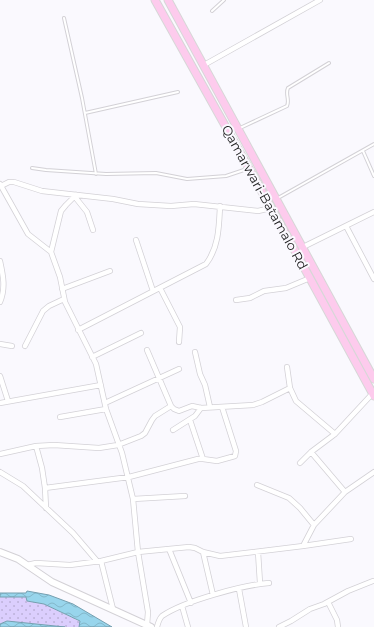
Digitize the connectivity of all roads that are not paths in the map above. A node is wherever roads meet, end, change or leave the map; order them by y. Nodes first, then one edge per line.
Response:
1 (155, 0) edge
2 (168, 0) edge
3 (224, 0) edge
4 (320, 0) edge
5 (212, 11) dead end
6 (64, 18) dead end
7 (329, 63) dead end
8 (204, 65) junction
9 (192, 66) junction
10 (178, 92) dead end
11 (85, 113) junction
12 (238, 129) junction
13 (374, 144) edge
14 (363, 151) junction
15 (32, 168) dead end
16 (249, 168) junction
17 (96, 174) junction
18 (374, 176) edge
19 (0, 185) edge
20 (76, 196) junction
21 (277, 198) junction
22 (220, 206) junction
23 (271, 208) junction
24 (374, 212) edge
25 (346, 226) junction
26 (93, 230) dead end
27 (136, 240) dead end
28 (303, 247) junction
29 (51, 252) junction
30 (0, 261) edge
31 (110, 271) dead end
32 (1, 276) edge
33 (310, 278) junction
34 (374, 279) edge
35 (160, 288) junction
36 (62, 289) junction
37 (153, 291) junction
38 (64, 299) junction
39 (236, 300) dead end
40 (0, 302) edge
41 (78, 330) junction
42 (141, 333) dead end
43 (178, 342) dead end
44 (0, 344) edge
45 (12, 346) dead end
46 (25, 346) dead end
47 (147, 350) dead end
48 (195, 352) dead end
49 (92, 357) junction
50 (287, 367) dead end
51 (179, 370) dead end
52 (0, 376) edge
53 (160, 378) junction
54 (374, 379) edge
55 (101, 385) junction
56 (290, 388) junction
57 (373, 394) edge
58 (8, 401) junction
59 (0, 402) edge
60 (105, 403) junction
61 (171, 406) junction
62 (210, 407) junction
63 (222, 407) junction
64 (201, 408) junction
65 (106, 409) junction
66 (60, 417) dead end
67 (190, 420) junction
68 (172, 430) dead end
69 (335, 434) junction
70 (118, 445) junction
71 (36, 446) junction
72 (311, 452) junction
73 (0, 454) edge
74 (203, 458) junction
75 (300, 463) dead end
76 (0, 472) edge
77 (374, 472) edge
78 (129, 477) junction
79 (257, 485) dead end
80 (45, 488) junction
81 (345, 492) junction
82 (185, 496) dead end
83 (133, 500) junction
84 (46, 508) junction
85 (314, 525) junction
86 (351, 539) dead end
87 (303, 546) junction
88 (169, 549) junction
89 (0, 552) edge
90 (138, 552) junction
91 (203, 552) junction
92 (258, 552) junction
93 (99, 561) junction
94 (27, 565) junction
95 (373, 581) dead end
96 (260, 583) junction
97 (269, 583) dead end
98 (239, 588) junction
99 (213, 595) junction
100 (328, 602) junction
101 (191, 603) junction
102 (182, 606) junction
103 (113, 609) junction
104 (149, 626) edge
105 (157, 627) edge
106 (188, 627) edge
107 (246, 627) edge
108 (279, 627) edge
109 (338, 627) edge

1 - 9 main road, Qamarwari-Batamalo Rd
2 - 8 main road, Qamarwari-Batamalo Rd
3 - 5 lane
4 - 8 street
6 - 11 lane
7 - 12 lane
8 - 9 main road
8 - 12 main road, Qamarwari-Batamalo Rd
9 - 16 main road, Qamarwari-Batamalo Rd
10 - 11 lane
11 - 17 lane
12 - 21 main road, Qamarwari-Batamalo Rd
13 - 14 lane
14 - 18 lane
14 - 21 lane
15 - 17 lane
16 - 17 lane
16 - 23 main road, Qamarwari-Batamalo Rd
19 - 20 street
19 - 29 street
20 - 22 street
20 - 26 street
20 - 29 street
21 - 28 main road, Qamarwari-Batamalo Rd
22 - 23 street
22 - 35 street
23 - 33 main road, Qamarwari-Batamalo Rd
24 - 25 street
25 - 28 street
25 - 34 street
27 - 37 street
28 - 54 main road, Qamarwari-Batamalo Rd
29 - 36 street
30 - 32 street
31 - 36 street
32 - 40 street
33 - 39 street
33 - 57 main road, Qamarwari-Batamalo Rd
35 - 37 street
35 - 43 street
36 - 38 street
37 - 41 street
38 - 41 street
38 - 46 street
41 - 49 street
42 - 49 street
44 - 45 street
47 - 53 street
48 - 62 street
49 - 55 street
50 - 56 street
51 - 53 street
52 - 58 street
53 - 60 street
53 - 61 street
55 - 58 street
55 - 60 street
56 - 63 street
56 - 69 street
57 - 69 street
58 - 59 street
60 - 65 street
61 - 64 street
61 - 70 street
62 - 63 street
62 - 64 street
63 - 74 street
64 - 67 street
65 - 66 street
65 - 70 street
67 - 68 street
67 - 74 street
69 - 72 street
70 - 71 street
70 - 78 street
71 - 73 street
71 - 80 street
72 - 75 street
72 - 81 street
74 - 78 street
76 - 84 street
77 - 81 street
78 - 80 street
78 - 83 street
79 - 85 street
80 - 84 street
81 - 85 street
82 - 83 street
83 - 90 street
84 - 93 street
85 - 87 street
86 - 87 street
87 - 92 street
88 - 90 street
88 - 91 street
88 - 101 street
89 - 94 street
90 - 93 street
90 - 104 street
91 - 92 street
91 - 99 street
92 - 96 street
93 - 94 street
93 - 103 street
94 - 103 street
95 - 100 street
96 - 97 street
96 - 98 street
98 - 99 street
98 - 107 street
99 - 101 street
100 - 108 street
100 - 109 street
101 - 102 street
102 - 105 street
102 - 106 street
103 - 104 street

